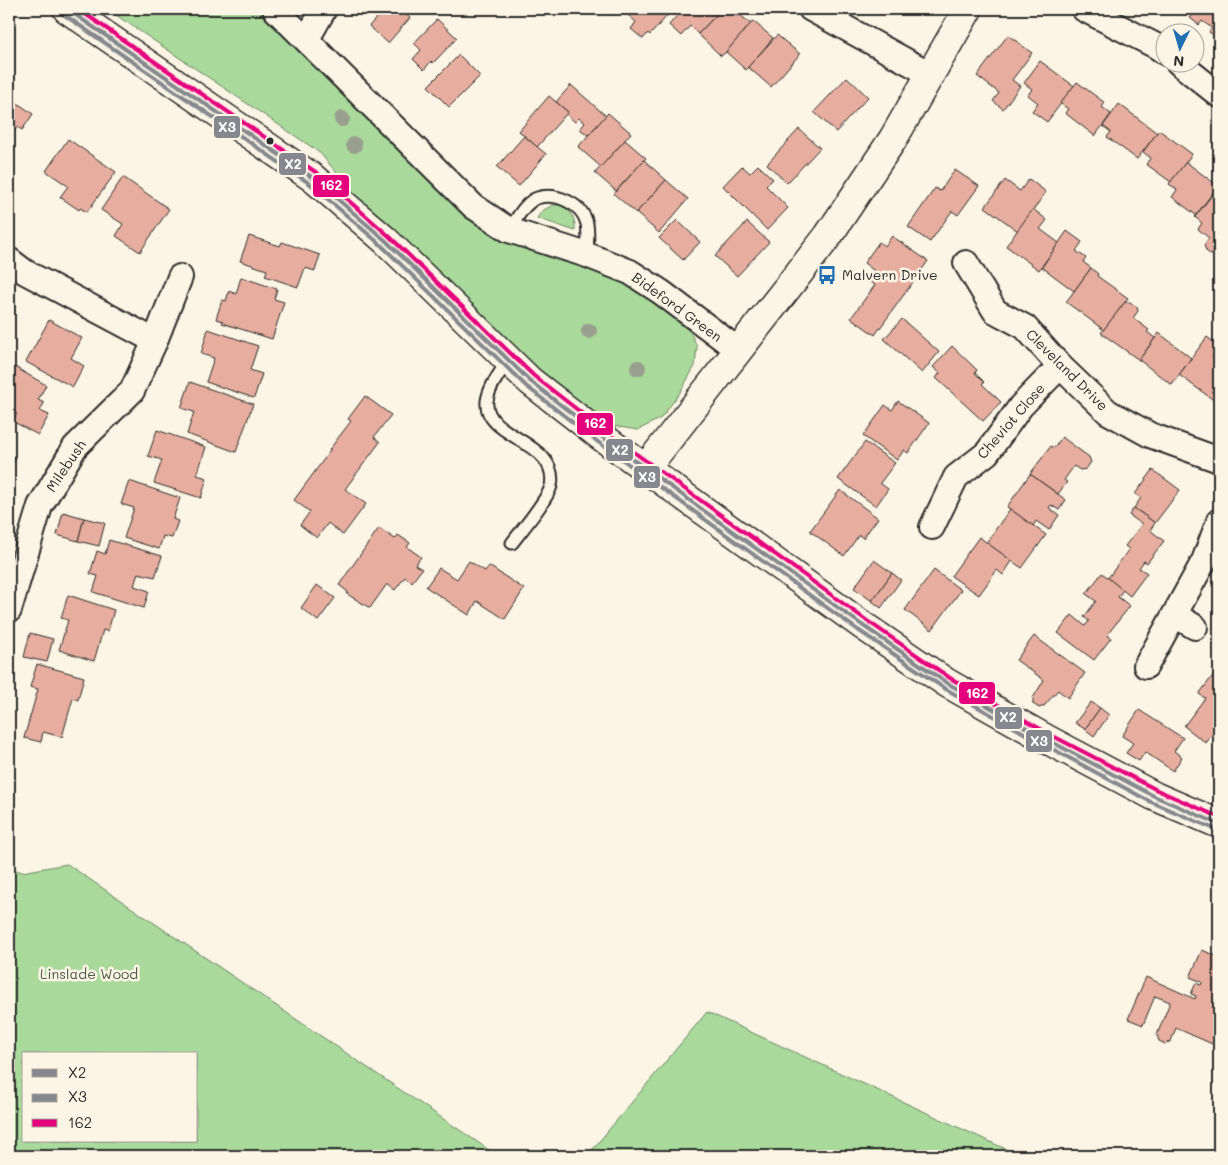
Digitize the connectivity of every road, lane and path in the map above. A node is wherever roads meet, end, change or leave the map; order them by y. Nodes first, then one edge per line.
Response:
1 (67, 9) edge
2 (275, 9) edge
3 (324, 9) edge
4 (811, 9) edge
5 (968, 9) edge
6 (1084, 9) edge
7 (307, 39) junction
8 (1156, 46) edge
9 (1190, 72) edge
10 (930, 74) junction
11 (1219, 95) edge
12 (509, 230) junction
13 (587, 255) junction
14 (9, 260) edge
15 (966, 263) dead end
16 (180, 277) dead end
17 (155, 341) junction
18 (738, 350) junction
19 (508, 360) junction
20 (1060, 366) junction
21 (1219, 460) edge
22 (645, 469) junction
23 (1219, 521) edge
24 (932, 527) dead end
25 (512, 543) dead end
26 (9, 610) edge
27 (1146, 666) dead end
28 (1219, 824) edge

1 - 19 street
2 - 7 street, Bideford Green
3 - 7 street
4 - 10 street
5 - 10 street
6 - 8 street
7 - 12 street, Bideford Green
9 - 11 street
10 - 18 street
12 - 13 street, Bideford Green
12 - 13 lane
13 - 18 street, Bideford Green
14 - 17 street
15 - 20 street, Cleveland Drive
16 - 17 street, Milebush
17 - 26 street, Milebush
18 - 22 street
19 - 22 street
19 - 25 lane
20 - 21 street, Cleveland Drive
20 - 24 street, Cheviot Close
22 - 28 street
23 - 27 street

